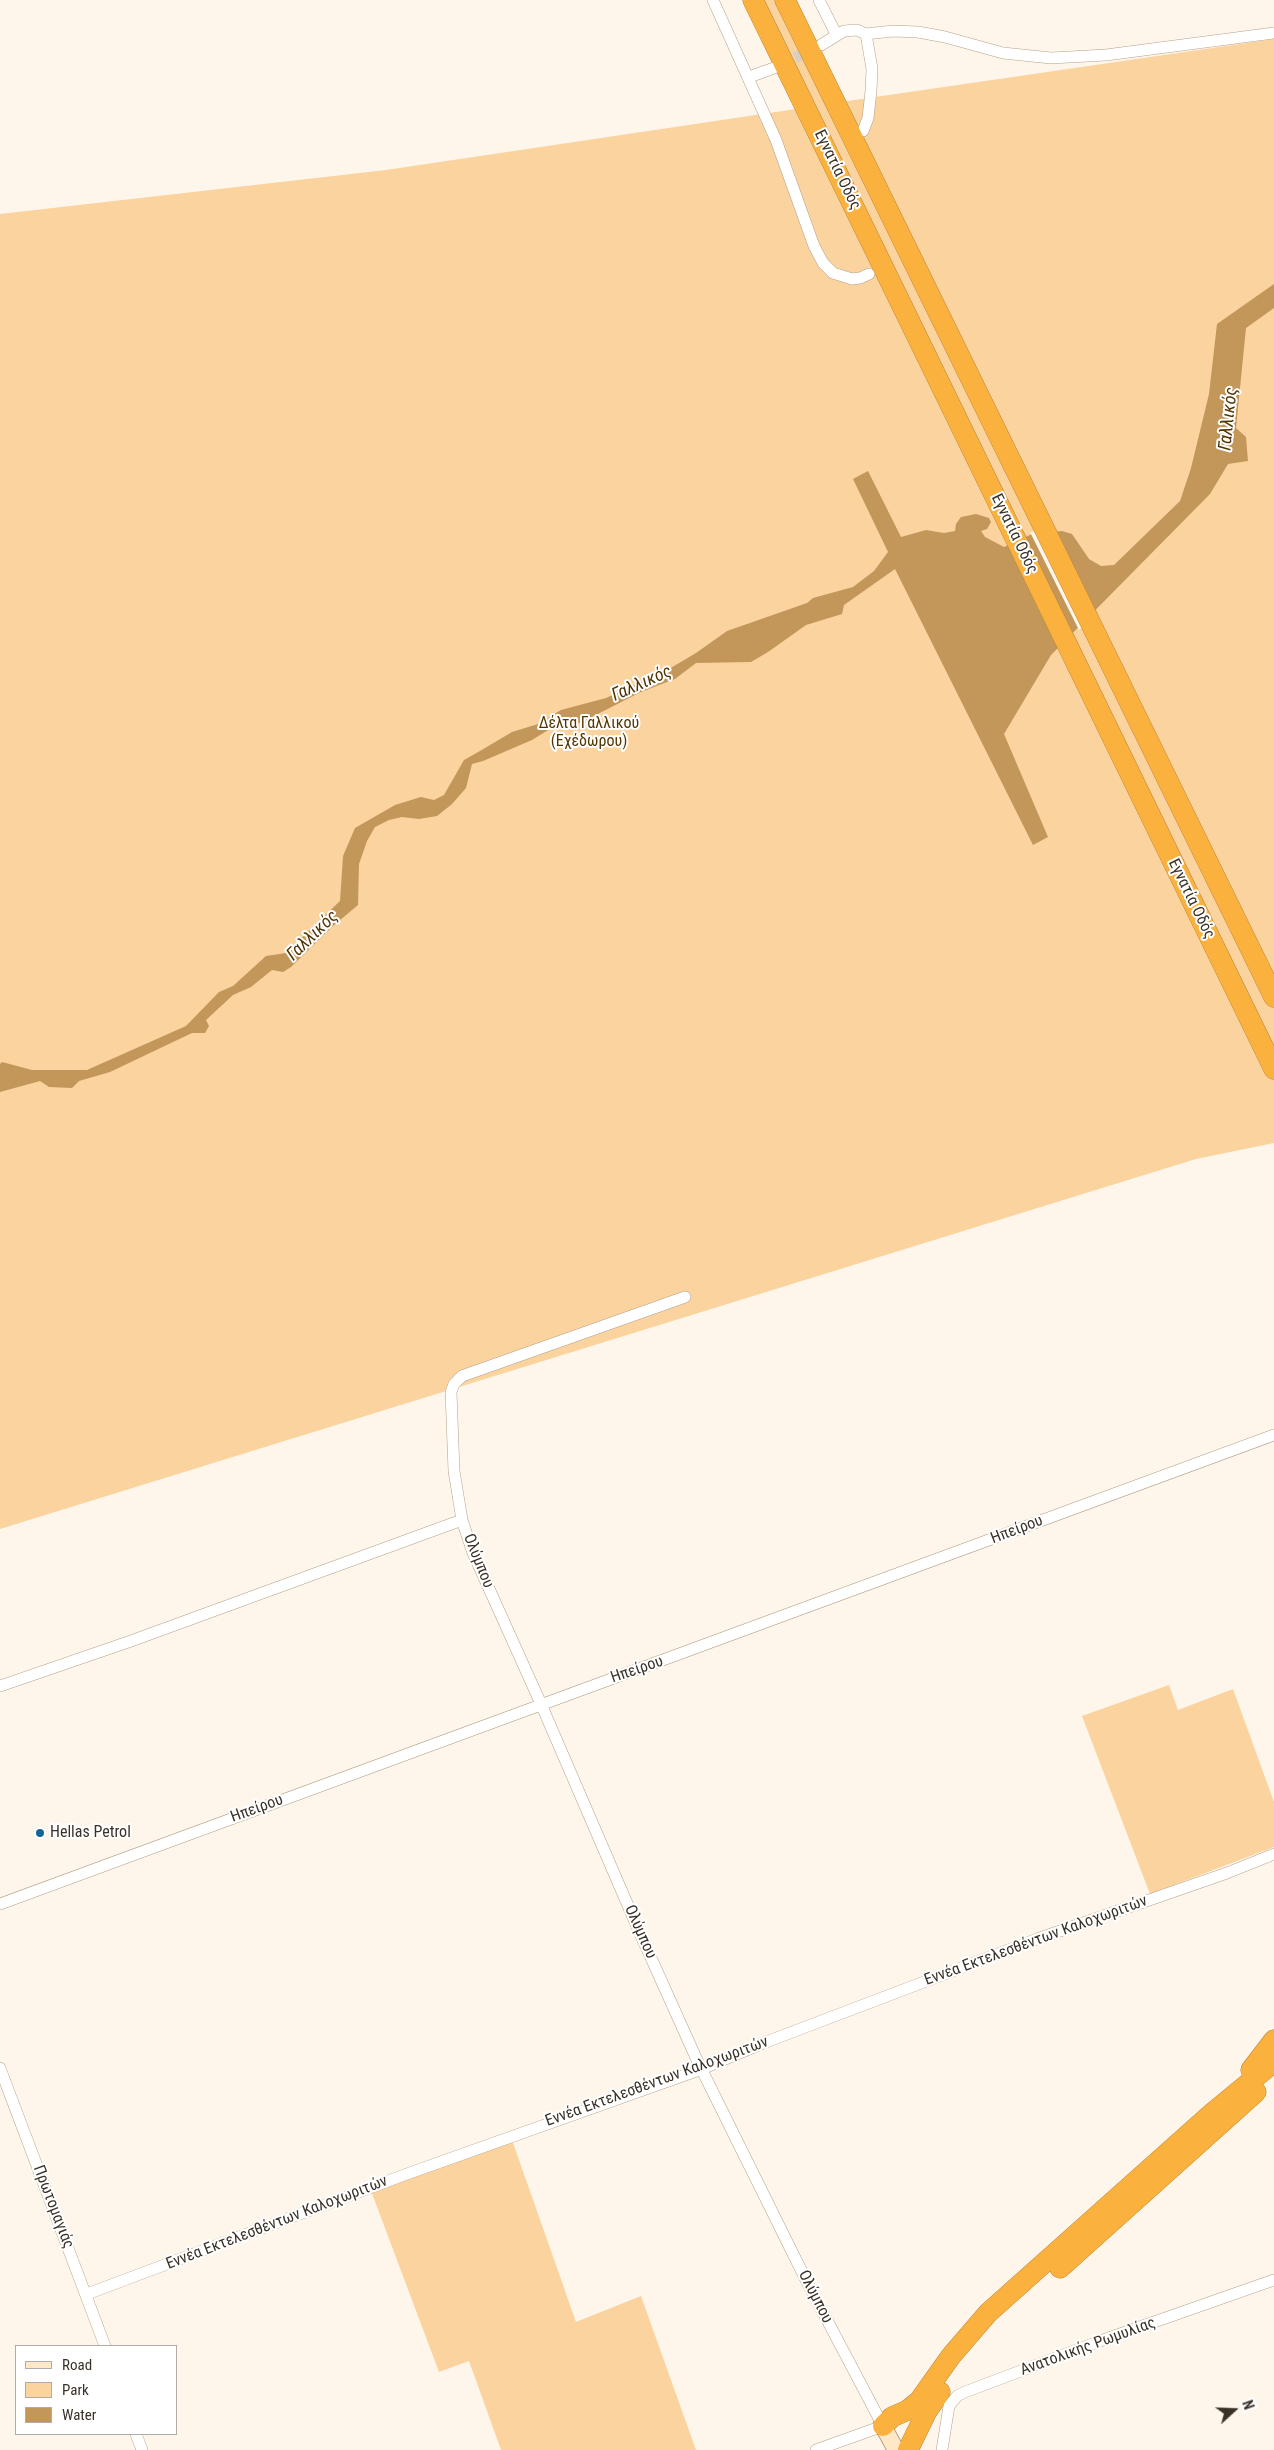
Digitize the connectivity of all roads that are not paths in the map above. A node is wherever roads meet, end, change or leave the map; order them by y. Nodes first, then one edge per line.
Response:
1 (713, 0) edge
2 (753, 0) edge
3 (785, 0) edge
4 (819, 0) edge
5 (1274, 33) edge
6 (836, 34) junction
7 (866, 34) junction
8 (821, 45) tunnel mouth
9 (774, 68) tunnel mouth
10 (821, 74) junction
11 (749, 77) junction
12 (797, 87) junction
13 (858, 125) joint
14 (812, 137) dead end
15 (869, 274) dead end
16 (958, 327) dead end
17 (912, 346) dead end
18 (983, 404) junction
19 (957, 417) junction
20 (1274, 998) edge
21 (1274, 1069) edge
22 (685, 1297) dead end
23 (1274, 1435) edge
24 (462, 1520) junction
25 (0, 1686) edge
26 (542, 1704) junction
27 (1274, 1854) edge
28 (0, 1904) edge
29 (1274, 2040) edge
30 (1274, 2062) edge
31 (0, 2068) edge
32 (702, 2069) junction
33 (1274, 2076) edge
34 (1211, 2114) junction
35 (1274, 2280) edge
36 (87, 2294) junction
37 (105, 2345) edge
38 (927, 2411) junction
39 (883, 2426) junction
40 (136, 2435) edge
41 (142, 2450) edge
42 (816, 2450) edge
43 (896, 2450) edge
44 (908, 2450) edge
45 (942, 2450) edge

1 - 11 street
2 - 12 highway, Εγνατία Οδός
3 - 10 highway, Εγνατία Οδός
4 - 6 street
5 - 7 street
6 - 7 street
6 - 8 street
7 - 13 street
9 - 11 street
10 - 13 highway
10 - 18 highway, Εγνατία Οδός
11 - 15 street
12 - 14 highway
12 - 19 highway, Εγνατία Οδός
16 - 18 highway
17 - 19 highway
18 - 20 highway, Εγνατία Οδός
19 - 21 highway, Εγνατία Οδός
22 - 24 street, Ολύμπου
23 - 26 street, Ηπείρου
24 - 25 street
24 - 26 street, Ολύμπου
26 - 28 street, Ηπείρου
26 - 32 street, Ολύμπου
27 - 32 street, Εννέα Εκτελεσθέντων Καλοχωριτών
29 - 34 highway
30 - 34 highway
31 - 36 street, Πρωτομαγιάς
32 - 36 street, Εννέα Εκτελεσθέντων Καλοχωριτών
32 - 39 street, Ολύμπου
33 - 38 highway
34 - 39 highway
35 - 45 street, Ανατολικής Ρωμυλίας
36 - 37 street, Πρωτομαγιάς
38 - 39 highway
38 - 44 highway
39 - 42 street
39 - 43 street, Ολύμπου
40 - 41 street

